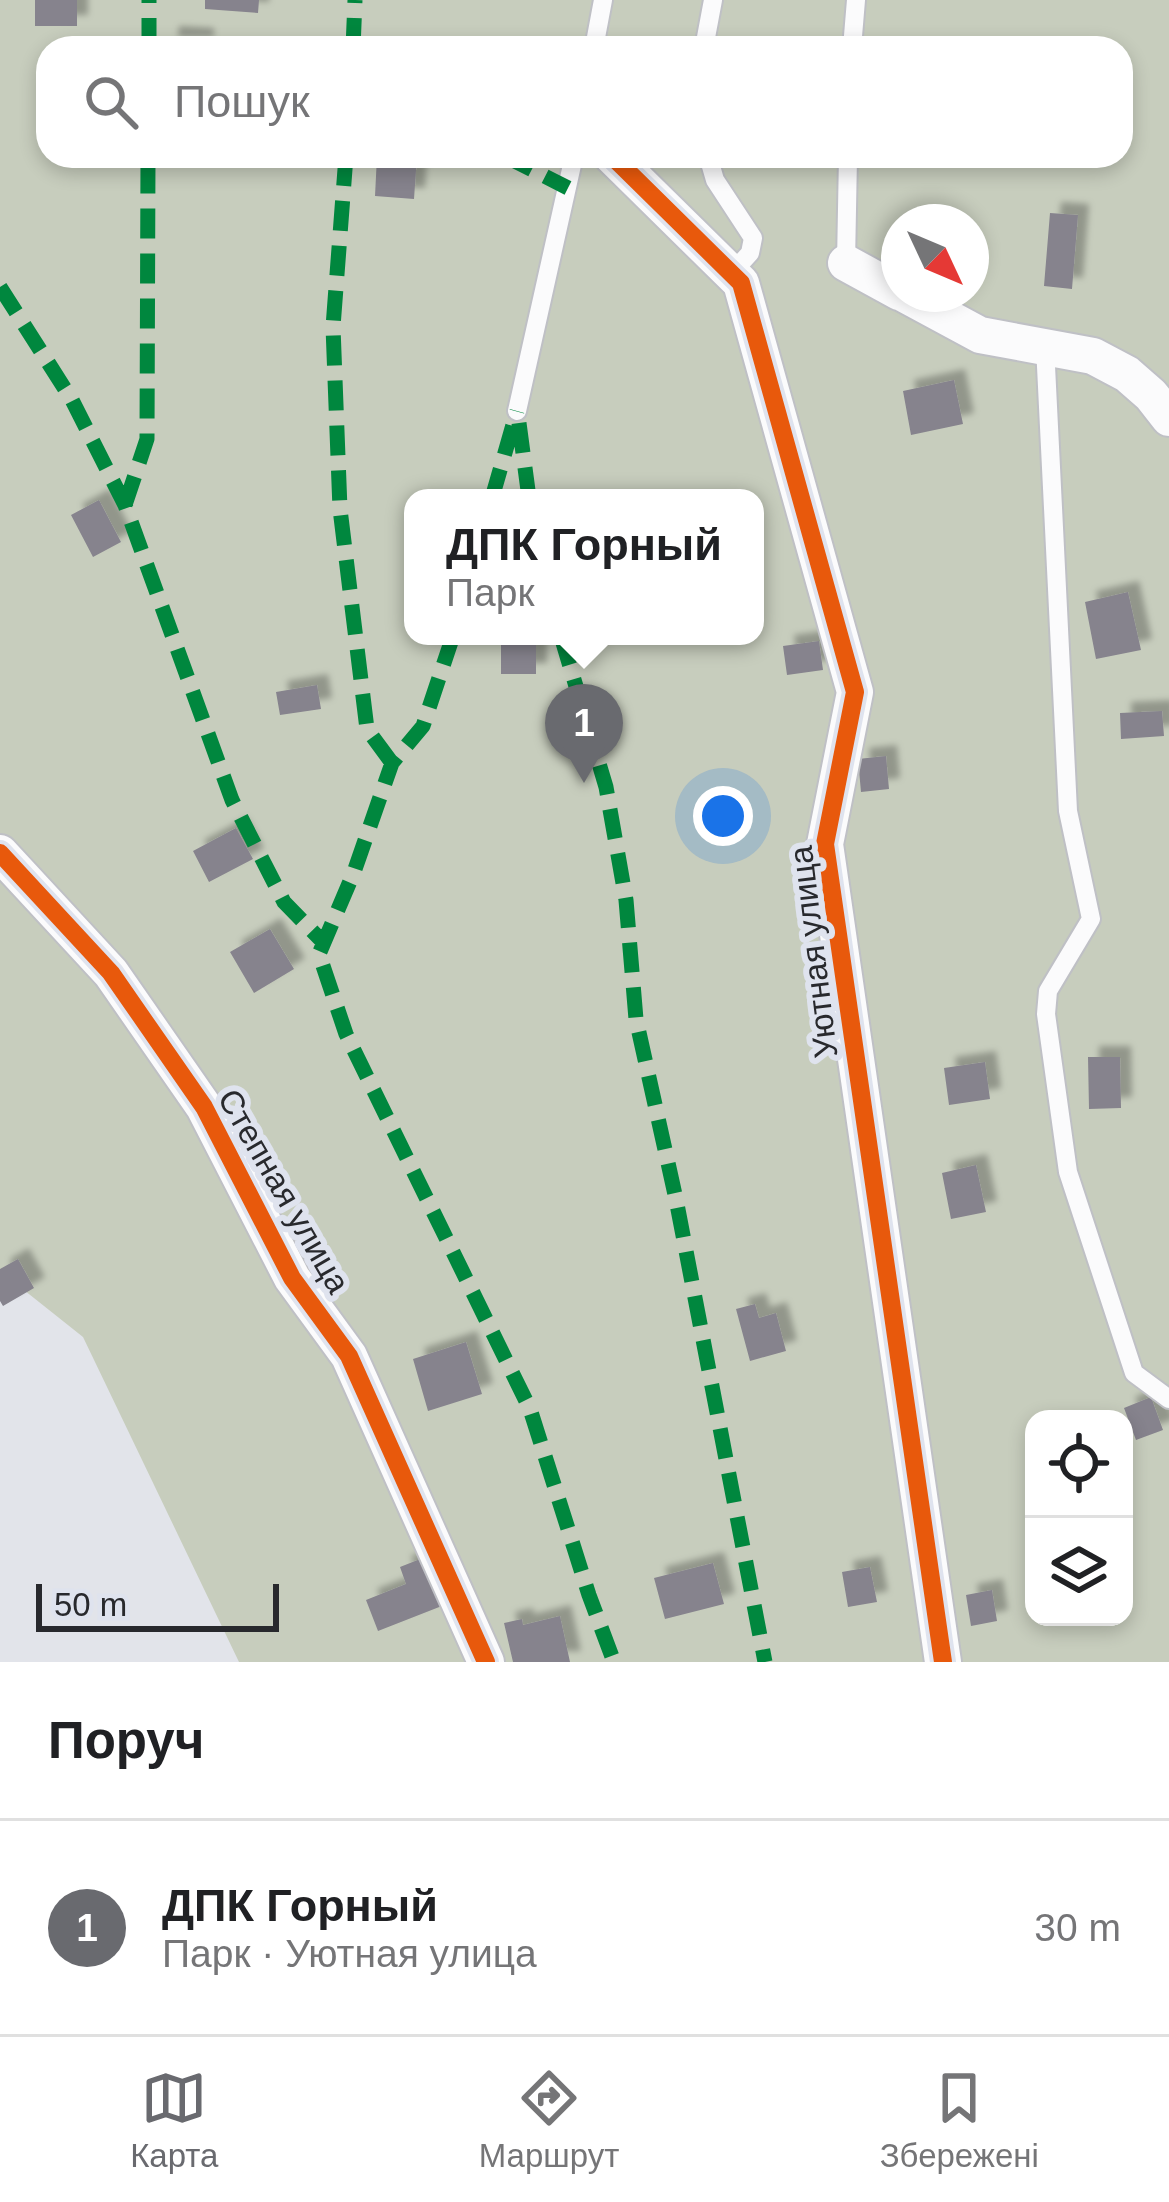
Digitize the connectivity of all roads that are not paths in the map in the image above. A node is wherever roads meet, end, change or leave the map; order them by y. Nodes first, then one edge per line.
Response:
1 (603, 0) edge
2 (713, 0) edge
3 (856, 0) edge
4 (596, 36) edge
5 (706, 36) edge
6 (853, 36) edge
7 (571, 168) edge
8 (624, 168) edge
9 (712, 168) edge
10 (848, 168) edge
11 (846, 263) joint
12 (731, 274) junction
13 (881, 282) edge
14 (937, 312) edge
15 (1045, 346) junction
16 (517, 411) dead end
17 (1169, 418) edge
18 (0, 854) edge
19 (1169, 1399) edge
20 (486, 1662) edge
21 (944, 1662) edge

1 - 4 lane
2 - 5 lane
3 - 6 lane
7 - 16 lane
8 - 12 street, Уютная улица
9 - 12 lane
10 - 11 lane
11 - 13 street
12 - 21 street, Уютная улица
14 - 15 street
15 - 17 street
15 - 19 lane
18 - 20 street, Степная улица

